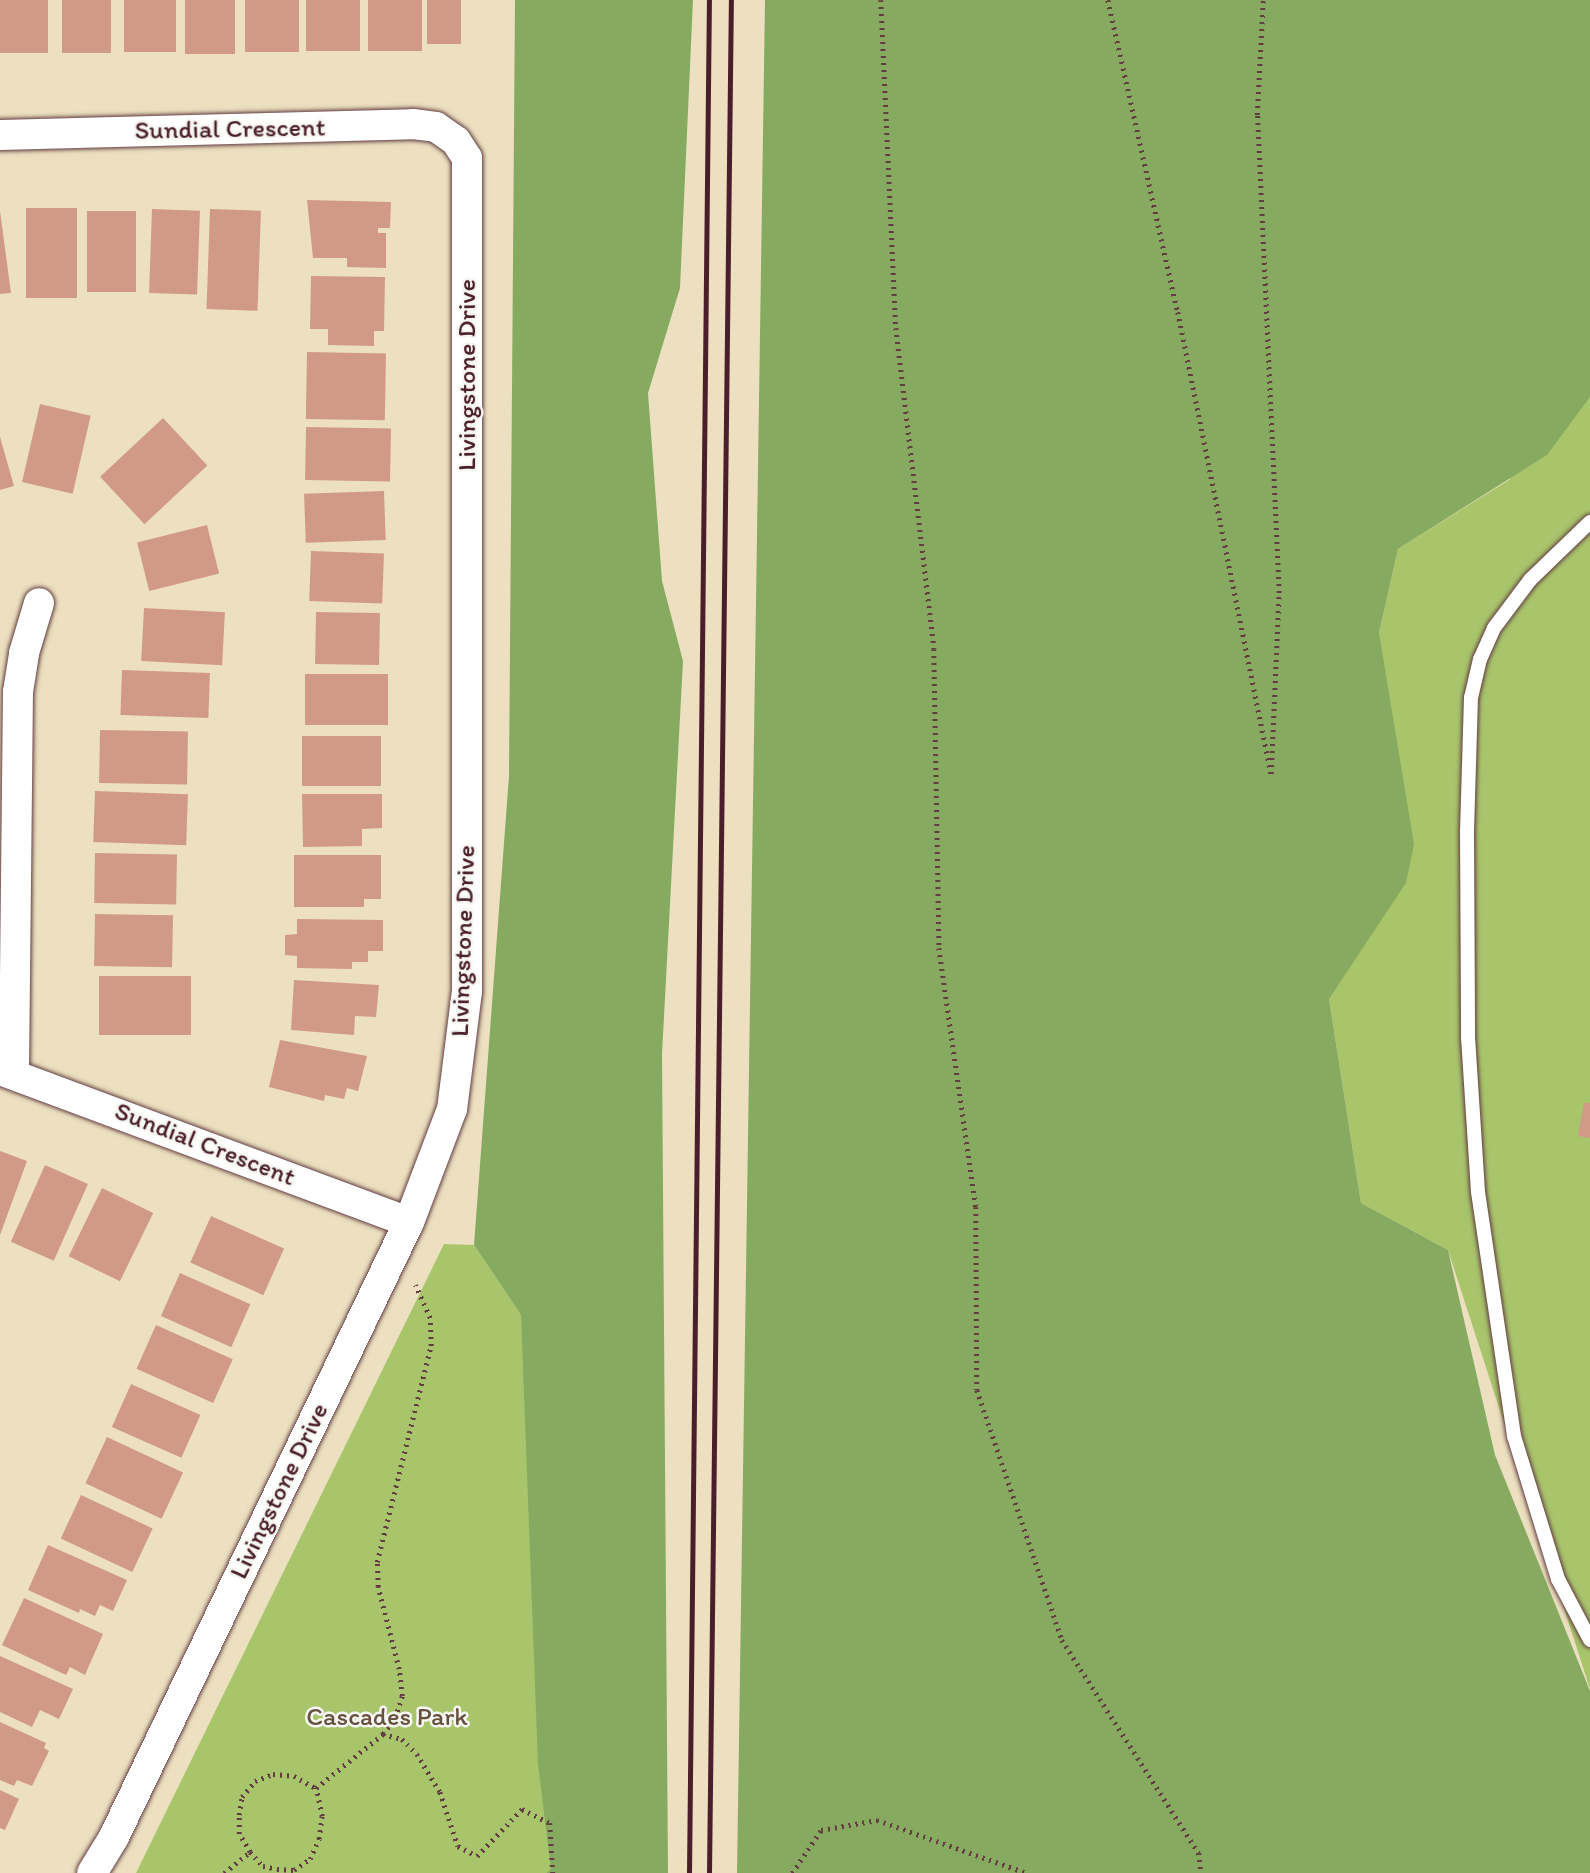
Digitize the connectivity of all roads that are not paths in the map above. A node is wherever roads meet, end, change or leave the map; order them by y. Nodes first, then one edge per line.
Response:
1 (0, 135) edge
2 (456, 141) joint
3 (1590, 522) edge
4 (39, 603) dead end
5 (7, 1071) edge
6 (403, 1233) junction
7 (1590, 1640) edge
8 (92, 1873) edge

1 - 2 street, Sundial Crescent
2 - 6 street, Livingstone Drive
3 - 7 lane
4 - 5 street
5 - 6 street, Sundial Crescent
6 - 8 street, Livingstone Drive

